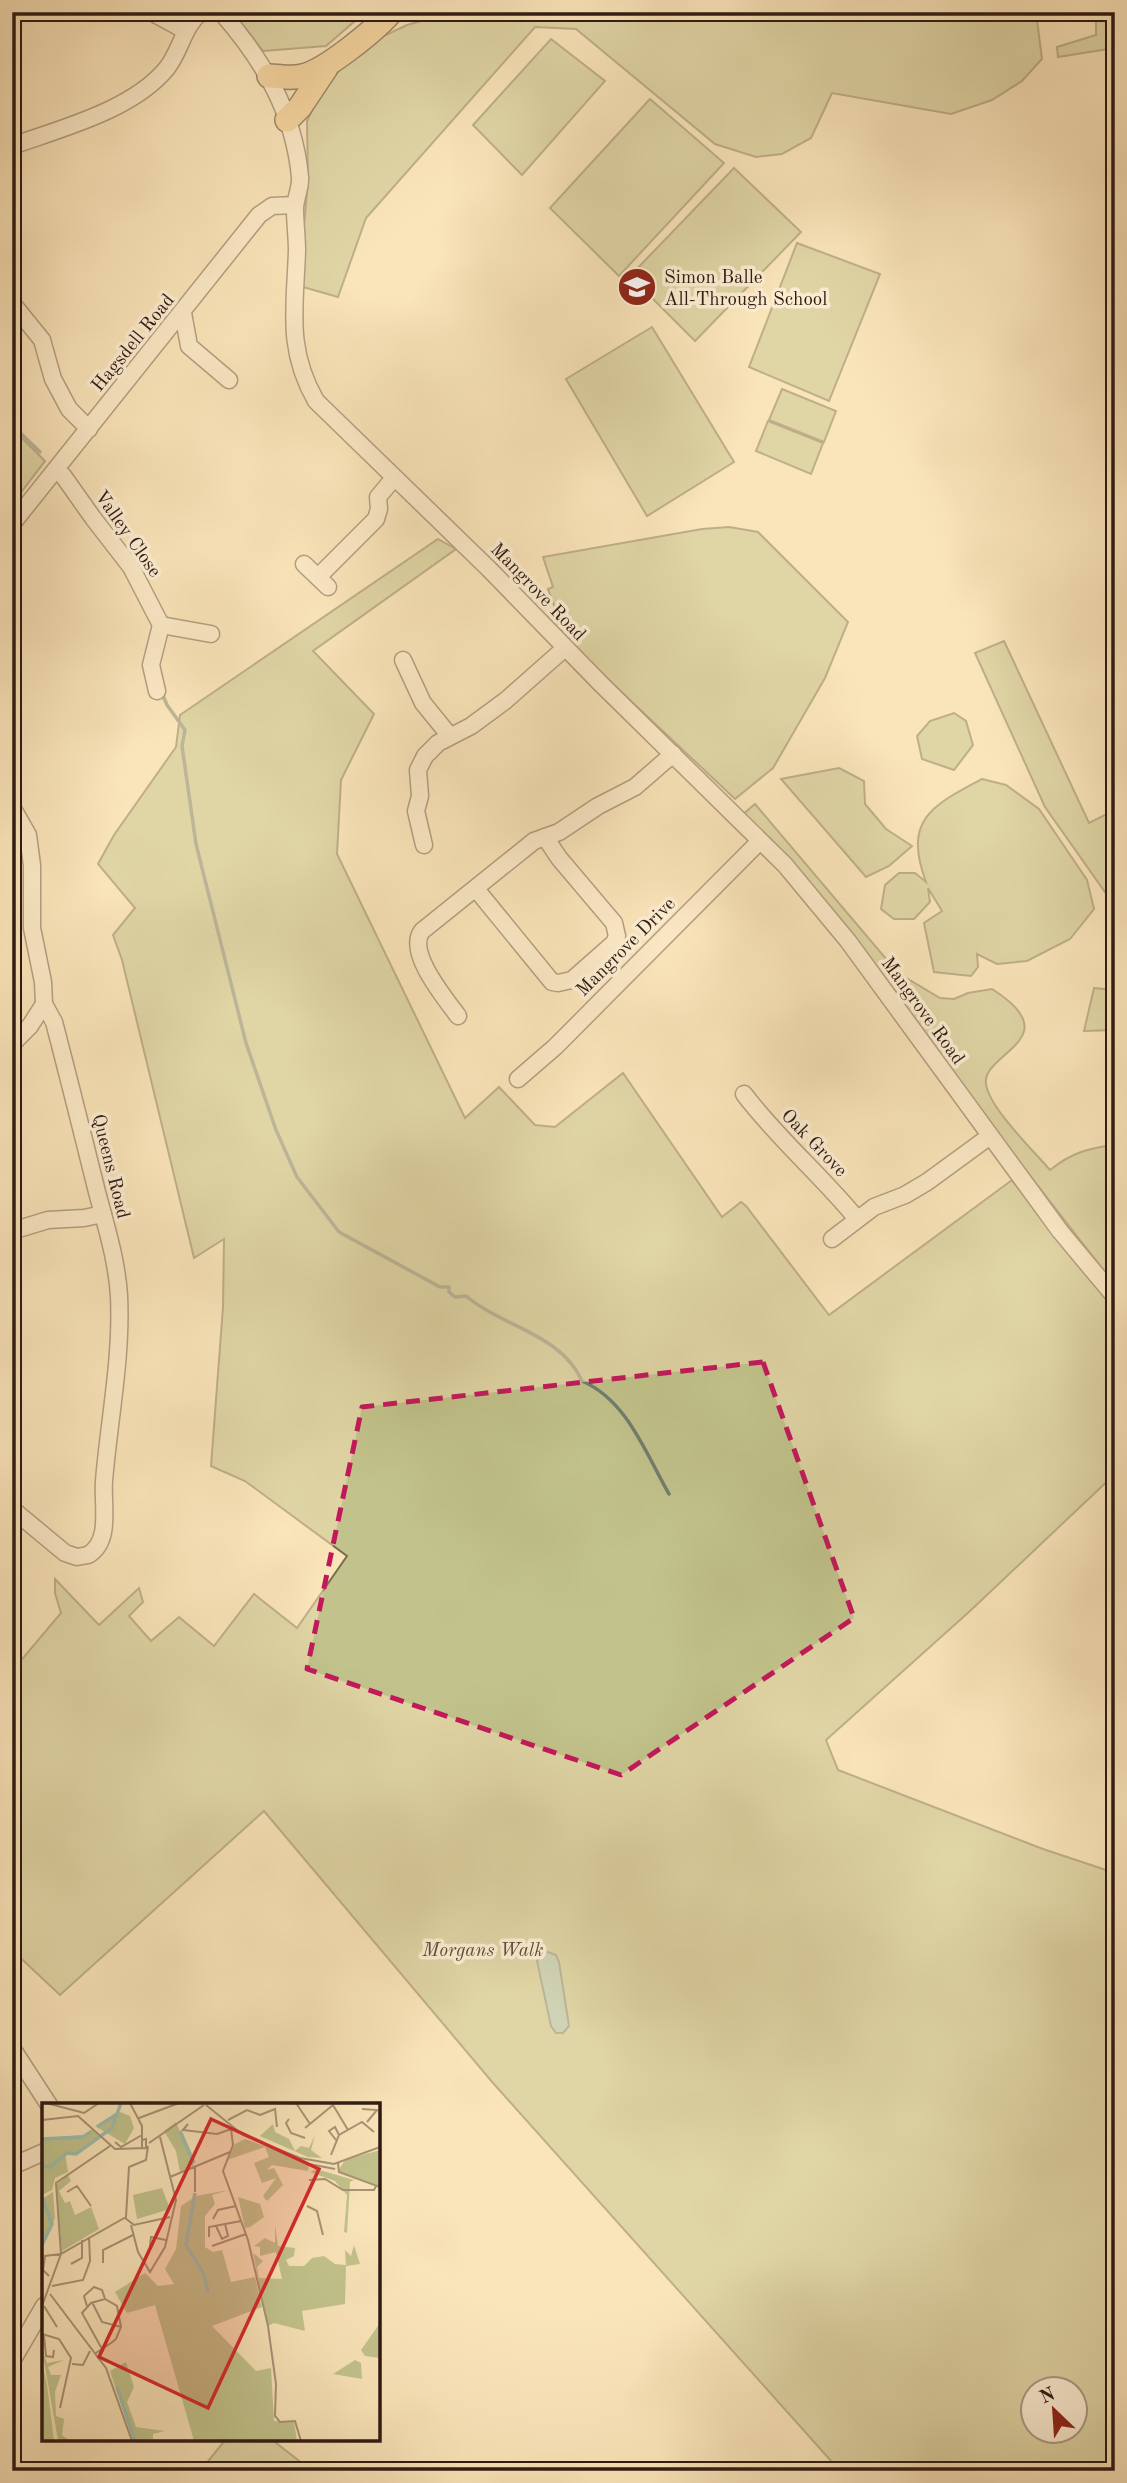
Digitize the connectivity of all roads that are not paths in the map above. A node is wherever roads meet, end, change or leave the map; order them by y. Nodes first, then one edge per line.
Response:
1 (151, 12) edge
2 (201, 12) edge
3 (220, 12) edge
4 (391, 12) edge
5 (186, 31) junction
6 (326, 68) junction
7 (269, 76) junction
8 (287, 120) junction
9 (12, 146) edge
10 (295, 205) junction
11 (12, 303) edge
12 (183, 313) junction
13 (229, 380) dead end
14 (89, 429) junction
15 (57, 470) junction
16 (394, 478) junction
17 (12, 524) edge
18 (304, 564) dead end
19 (161, 625) junction
20 (211, 634) dead end
21 (565, 648) junction
22 (403, 660) dead end
23 (157, 691) dead end
24 (449, 735) junction
25 (673, 754) junction
26 (12, 807) edge
27 (545, 837) junction
28 (760, 841) junction
29 (424, 845) dead end
30 (476, 889) junction
31 (44, 1004) junction
32 (458, 1016) dead end
33 (12, 1044) edge
34 (518, 1079) dead end
35 (744, 1094) dead end
36 (990, 1136) junction
37 (103, 1214) junction
38 (856, 1219) junction
39 (12, 1231) edge
40 (832, 1239) dead end
41 (1115, 1297) edge
42 (12, 1508) edge
43 (12, 2048) edge
44 (48, 2103) edge
45 (42, 2153) edge
46 (12, 2165) edge
47 (42, 2309) edge
48 (12, 2361) edge

1 - 5 street
2 - 5 street
3 - 7 street, Mangrove Road
4 - 6 highway
5 - 9 street
6 - 7 highway
6 - 8 highway
7 - 8 street, Mangrove Road
8 - 10 street, Mangrove Road
10 - 12 street, Hagsdell Road
10 - 16 street, Mangrove Road
11 - 14 street
12 - 13 street
12 - 14 street, Hagsdell Road
14 - 15 street, Hagsdell Road
15 - 17 street, Hagsdell Road
15 - 19 street, Valley Close
16 - 18 street
16 - 21 street, Mangrove Road
19 - 20 street
19 - 23 street
21 - 24 street
21 - 25 street, Mangrove Road
22 - 24 street
24 - 29 street
25 - 27 street
25 - 28 street, Mangrove Road
26 - 31 street, Queens Road
27 - 30 street
27 - 30 street
28 - 34 street, Mangrove Drive
28 - 36 street, Mangrove Road
30 - 32 street
31 - 33 street
31 - 37 street, Queens Road
35 - 38 street, Oak Grove
36 - 38 street
36 - 41 street, Mangrove Road
37 - 39 street
37 - 42 street, Queens Road
38 - 40 street
43 - 44 street
45 - 46 street
47 - 48 street

